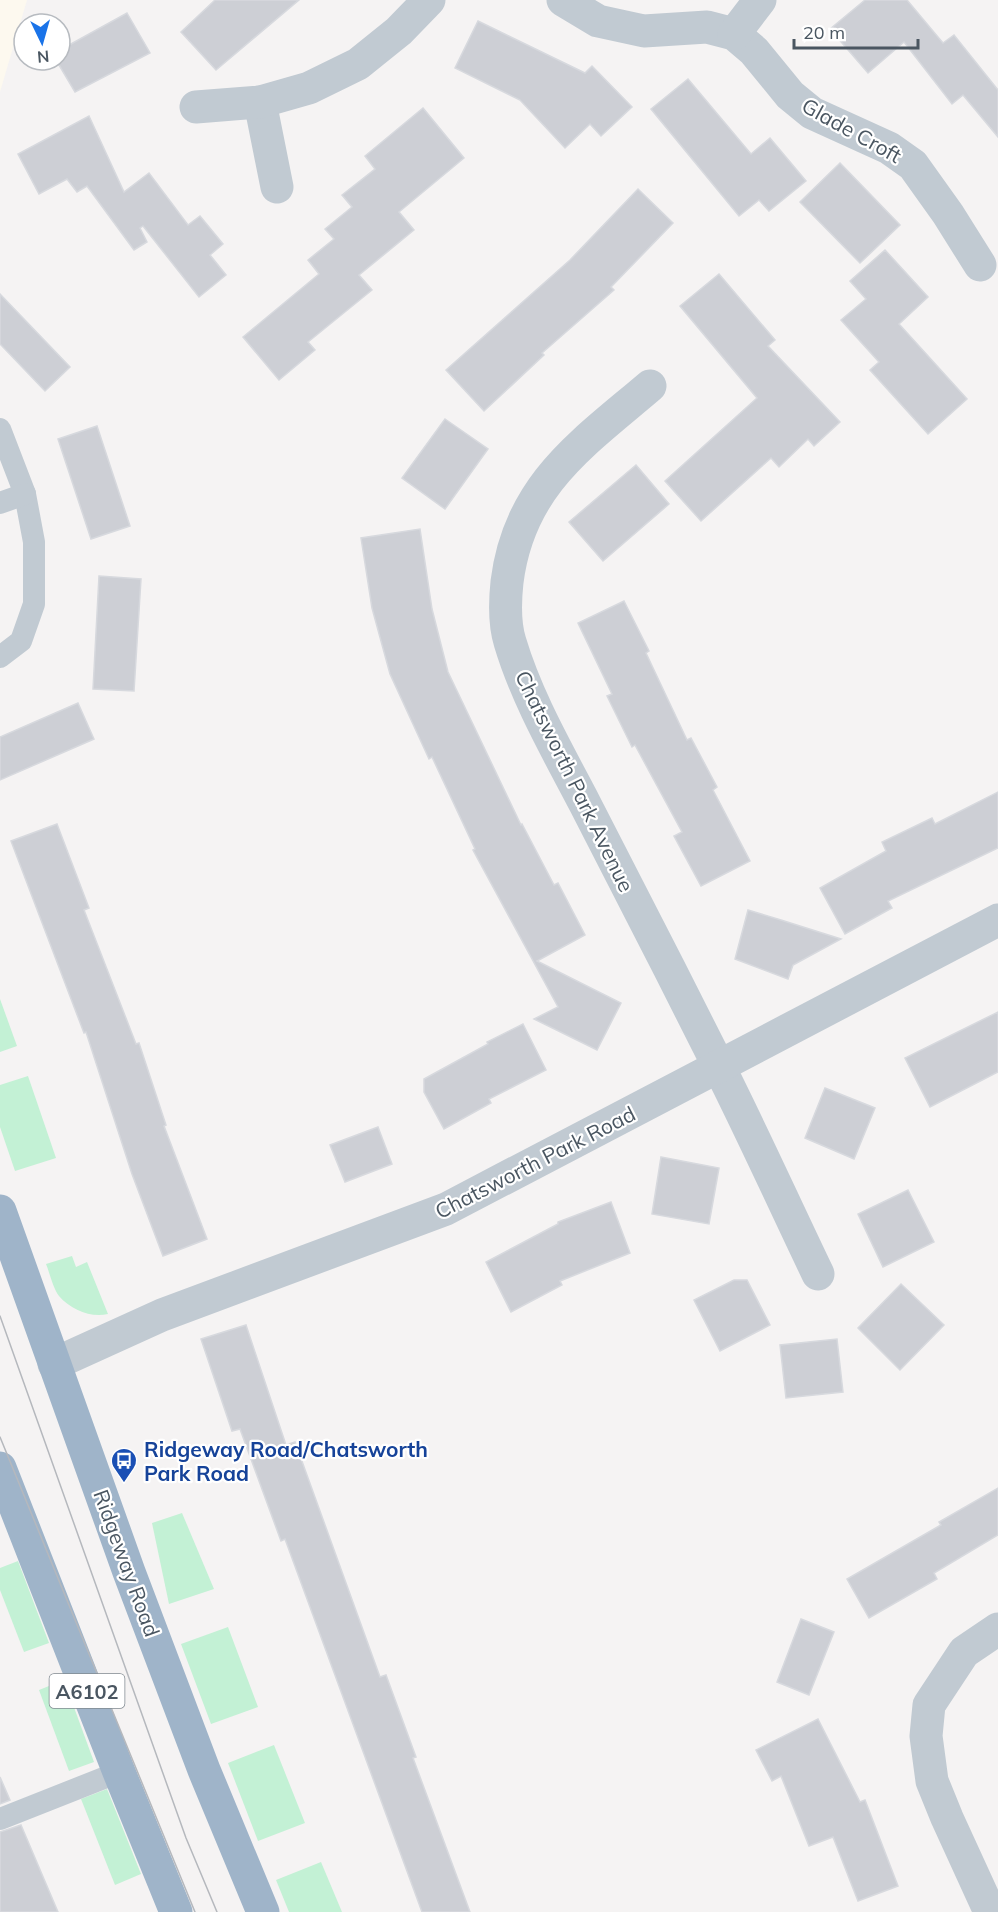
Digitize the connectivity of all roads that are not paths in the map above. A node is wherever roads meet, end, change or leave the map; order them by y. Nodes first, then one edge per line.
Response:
1 (429, 0) edge
2 (563, 0) edge
3 (760, 0) edge
4 (734, 34) junction
5 (260, 102) junction
6 (196, 107) dead end
7 (277, 187) dead end
8 (980, 265) dead end
9 (650, 386) dead end
10 (0, 429) edge
11 (25, 494) junction
12 (0, 503) edge
13 (0, 657) edge
14 (998, 920) edge
15 (720, 1067) junction
16 (0, 1210) edge
17 (818, 1274) dead end
18 (54, 1364) junction
19 (0, 1468) edge
20 (998, 1629) edge
21 (119, 1772) junction
22 (0, 1819) edge
23 (176, 1912) edge
24 (263, 1912) edge
25 (990, 1912) edge

1 - 5 street
2 - 4 street, Glade Croft
3 - 4 street
4 - 8 street, Glade Croft
5 - 6 street
5 - 7 street
9 - 15 street, Chatsworth Park Avenue
10 - 11 lane
11 - 12 lane
11 - 13 lane
14 - 15 street, Chatsworth Park Road
15 - 17 street, Chatsworth Park Avenue
15 - 18 street, Chatsworth Park Road
16 - 18 highway, Ridgeway Road
18 - 24 highway, Ridgeway Road
19 - 21 highway, A6102
20 - 25 street
21 - 22 lane
21 - 23 highway, A6102

